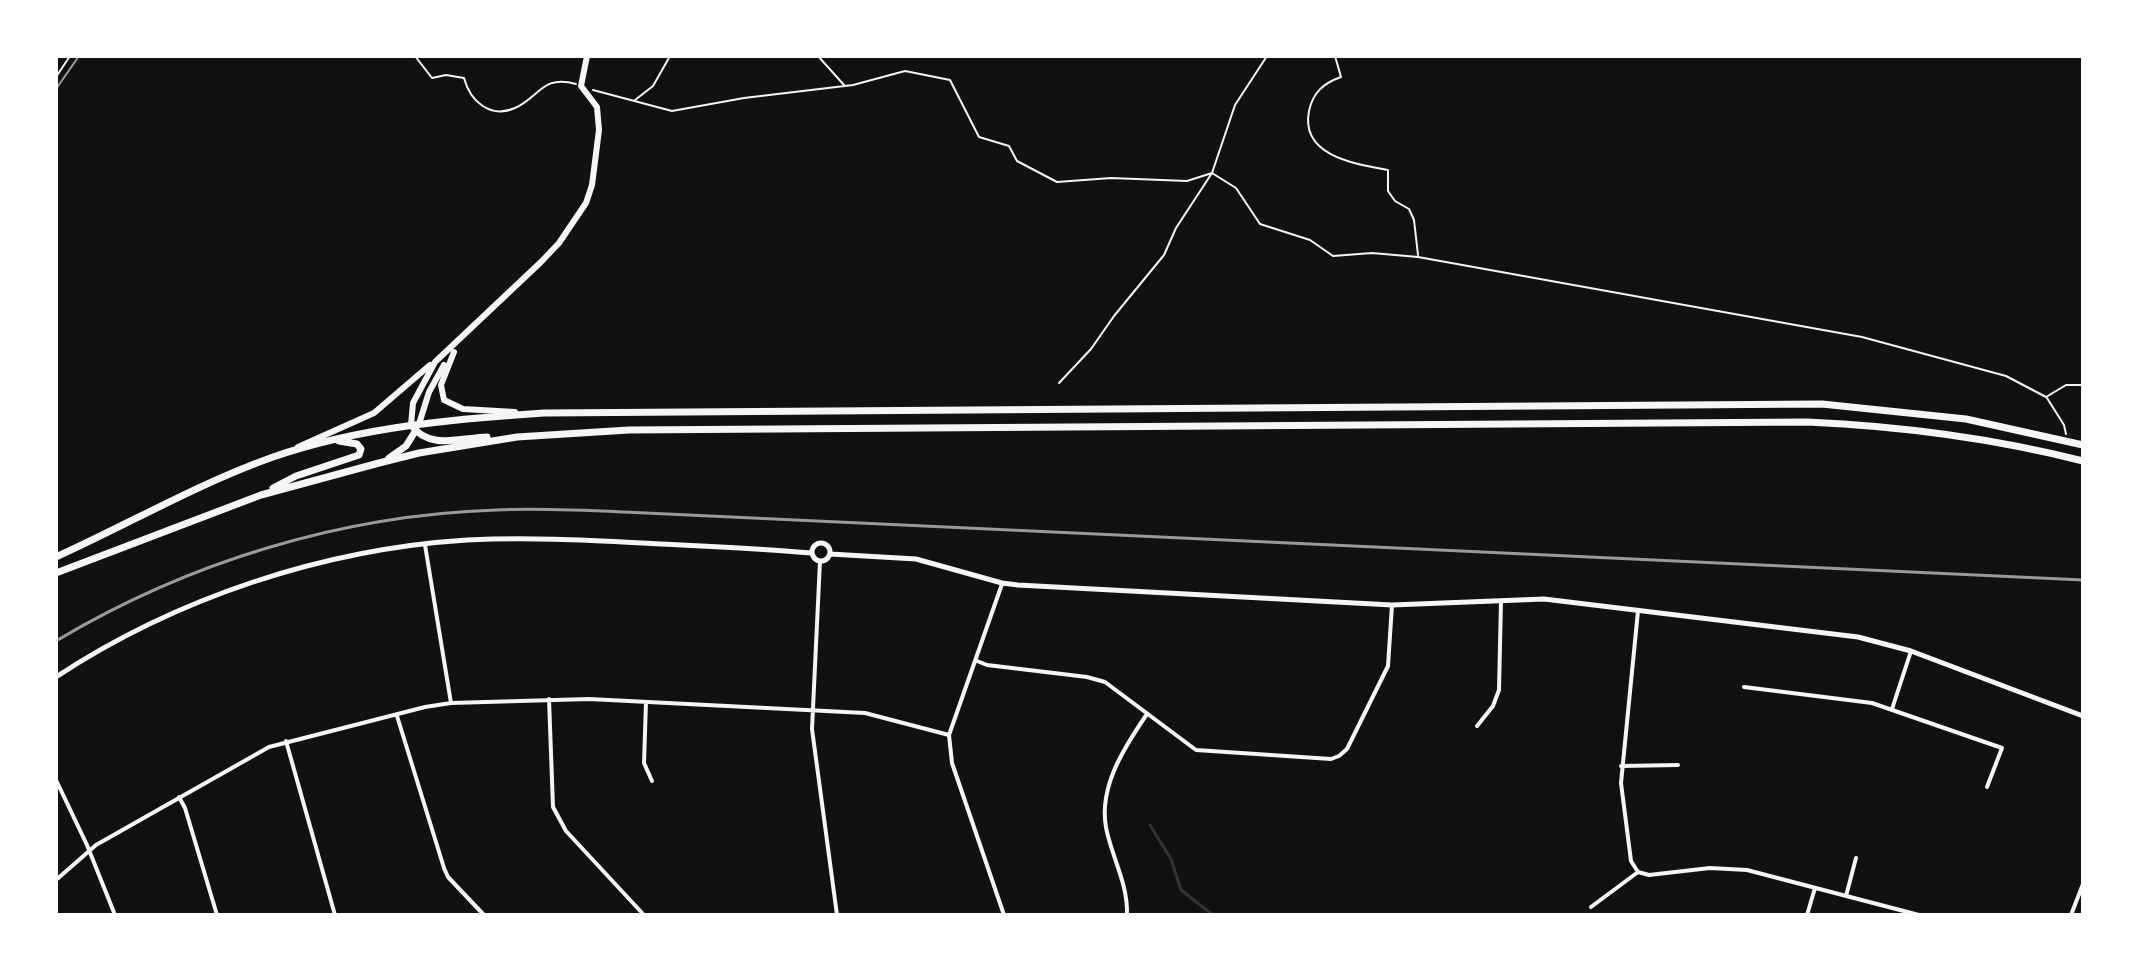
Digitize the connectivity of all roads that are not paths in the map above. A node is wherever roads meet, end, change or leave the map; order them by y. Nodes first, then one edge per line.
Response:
1 (587, 56) edge
2 (470, 330) junction
3 (454, 352) junction
4 (441, 354) junction
5 (544, 413) junction
6 (415, 427) junction
7 (517, 437) junction
8 (329, 441) junction
9 (2083, 445) edge
10 (288, 452) junction
11 (2083, 461) edge
12 (379, 463) junction
13 (261, 495) junction
14 (425, 545) junction
15 (812, 553) junction
16 (830, 554) junction
17 (56, 557) edge
18 (820, 561) junction
19 (56, 573) edge
20 (1002, 583) junction
21 (1501, 601) junction
22 (1392, 605) junction
23 (1638, 610) junction
24 (1911, 651) junction
25 (977, 661) junction
26 (56, 677) edge
27 (1744, 687) dead end
28 (549, 699) junction
29 (646, 702) junction
30 (451, 703) junction
31 (1892, 709) junction
32 (813, 710) junction
33 (1147, 714) junction
34 (397, 715) junction
35 (2083, 716) edge
36 (1477, 726) dead end
37 (949, 735) junction
38 (286, 741) junction
39 (1678, 765) dead end
40 (1621, 766) junction
41 (56, 780) edge
42 (652, 781) dead end
43 (1987, 787) dead end
44 (179, 797) junction
45 (89, 851) junction
46 (1856, 858) dead end
47 (1638, 872) junction
48 (56, 880) edge
49 (2083, 884) edge
50 (1815, 888) junction
51 (1846, 896) junction
52 (1591, 907) dead end
53 (1896, 912) edge
54 (115, 915) edge
55 (217, 915) edge
56 (335, 915) edge
57 (484, 915) edge
58 (644, 915) edge
59 (837, 915) edge
60 (1004, 915) edge
61 (1127, 915) edge
62 (1807, 915) edge
63 (1919, 915) edge
64 (2071, 915) edge

1 - 2 main road
2 - 3 main road
2 - 4 main road
3 - 5 main road
3 - 6 main road
4 - 6 main road
4 - 10 main road
5 - 6 highway
5 - 9 highway
6 - 7 highway
6 - 8 highway
6 - 12 highway
7 - 11 highway
7 - 12 highway
8 - 10 highway
8 - 13 highway
10 - 17 highway
12 - 13 highway
13 - 19 highway
14 - 15 street
14 - 26 street
14 - 30 street
15 - 16 street
15 - 18 street
16 - 18 street
16 - 20 street
18 - 32 street
20 - 22 street
20 - 25 street
21 - 22 street
21 - 23 street
21 - 36 street
22 - 33 street
23 - 24 street
23 - 40 street
24 - 31 street
24 - 35 street
25 - 33 street
25 - 37 street
27 - 31 street
28 - 29 street
28 - 30 street
28 - 58 street
29 - 32 street
29 - 42 street
30 - 34 street
31 - 43 street
32 - 37 street
32 - 59 street
33 - 61 street
34 - 38 street
34 - 57 street
37 - 60 street
38 - 44 street
38 - 56 street
39 - 40 street
40 - 47 street
41 - 45 street
44 - 45 street
44 - 55 street
45 - 48 street
45 - 54 street
46 - 51 street
47 - 50 street
47 - 52 street
49 - 64 street
50 - 51 street
50 - 62 street
51 - 53 street
53 - 63 street

